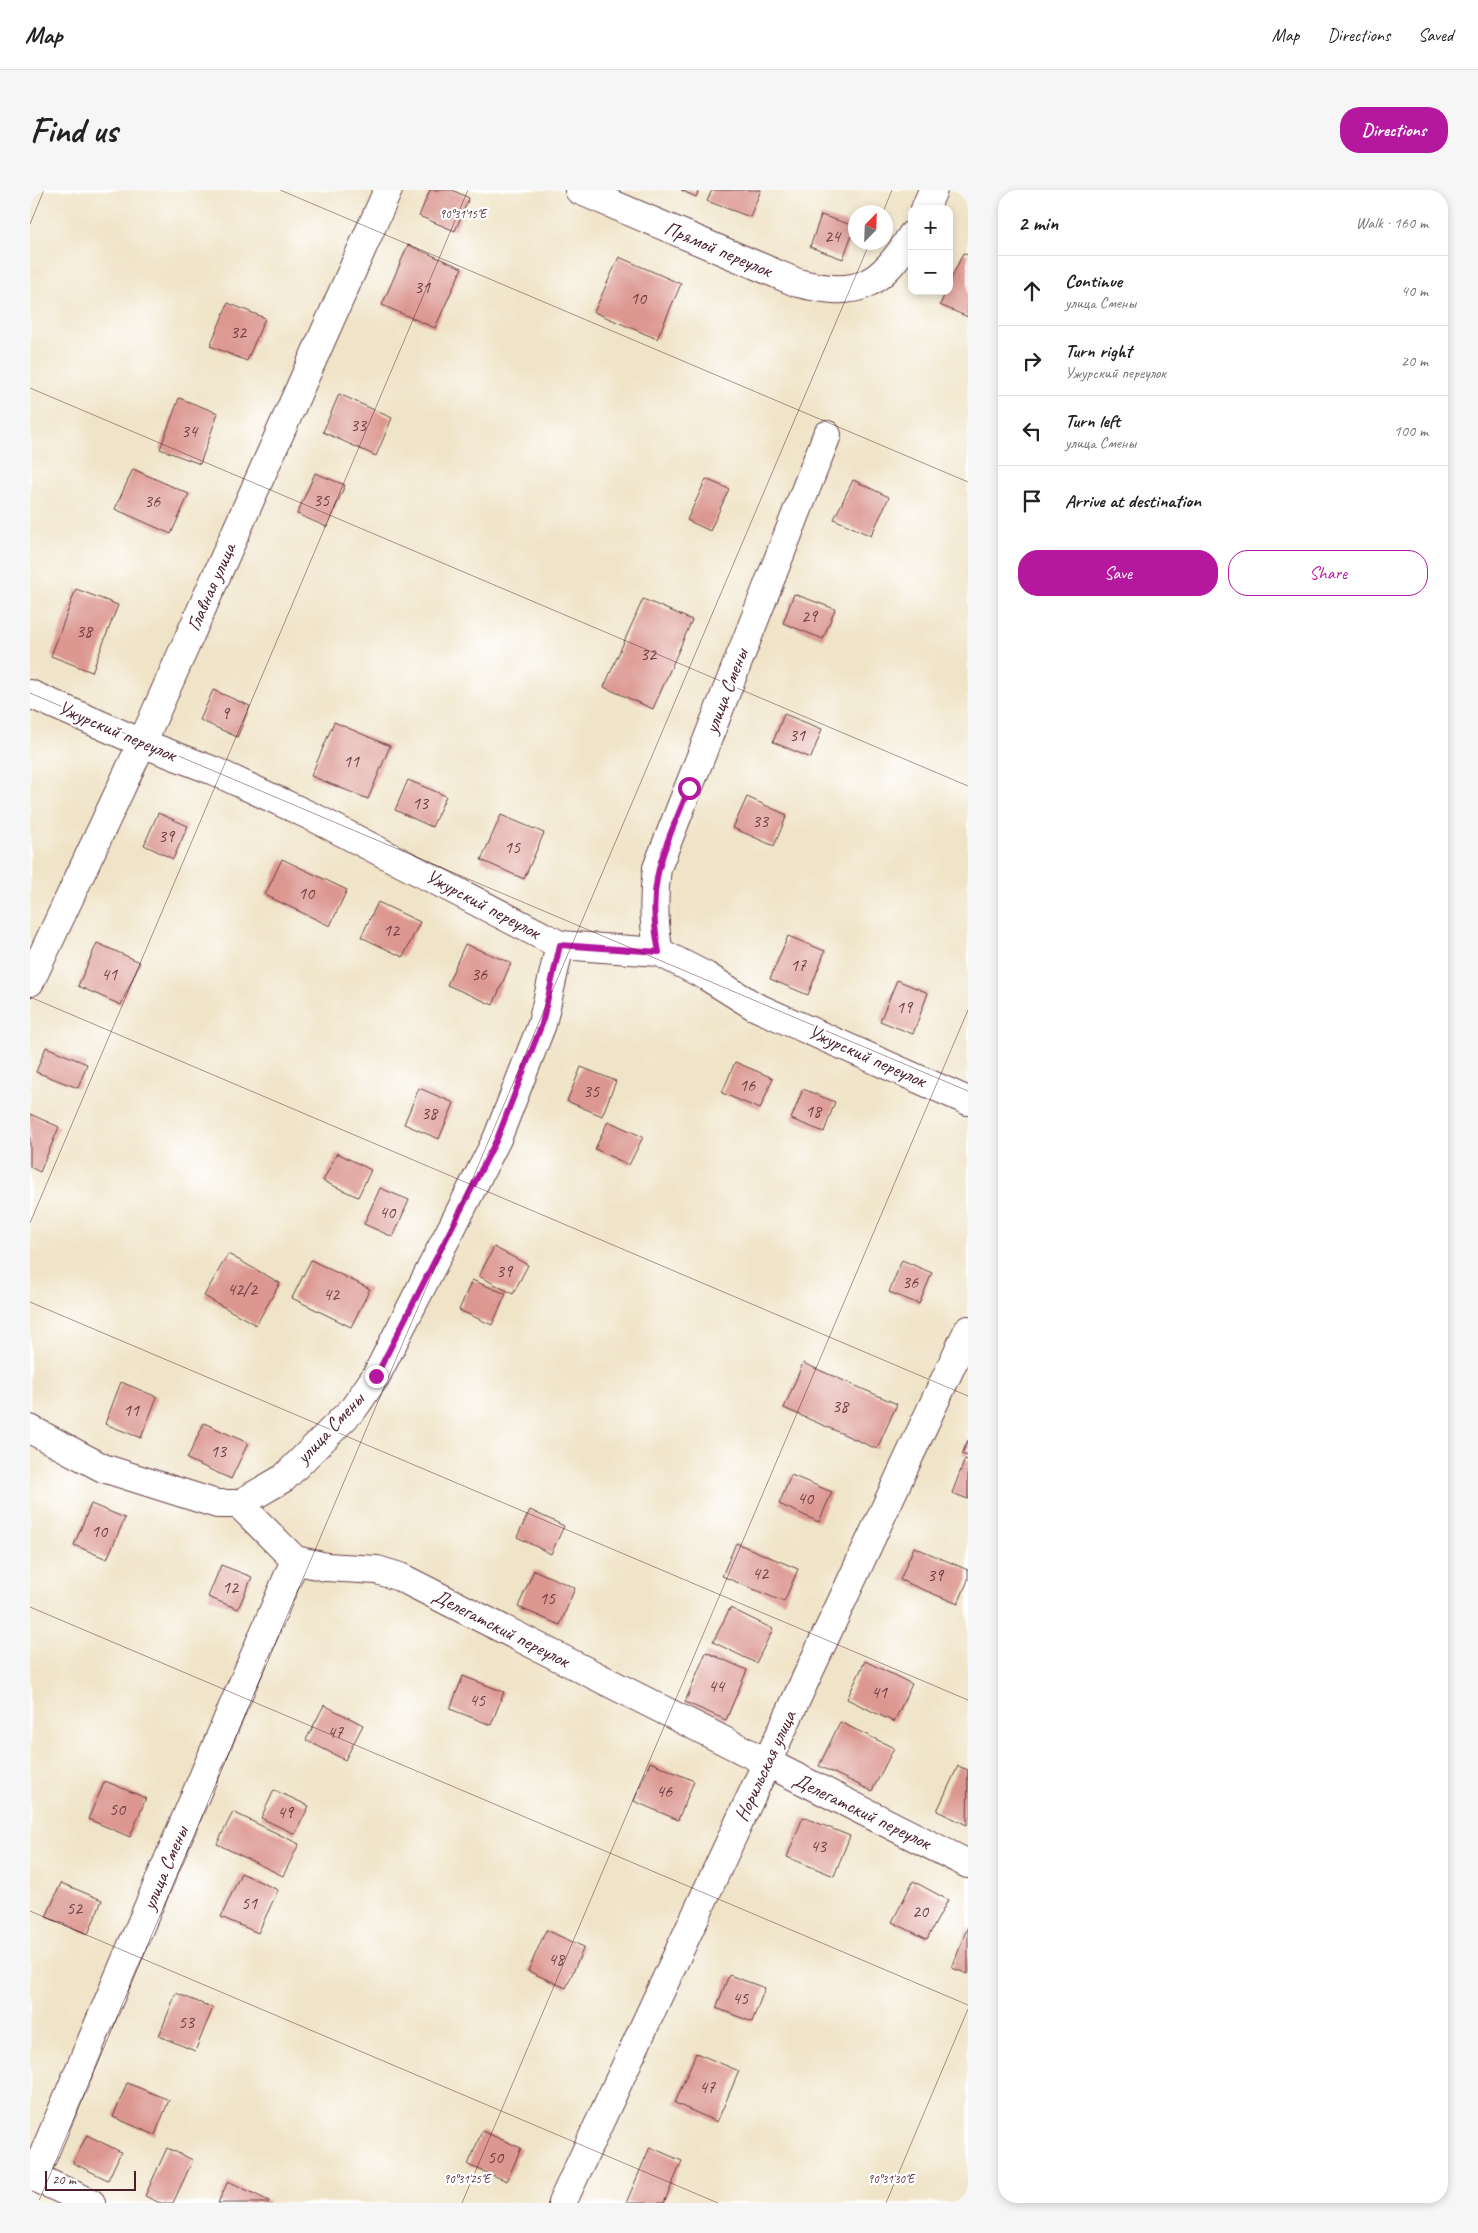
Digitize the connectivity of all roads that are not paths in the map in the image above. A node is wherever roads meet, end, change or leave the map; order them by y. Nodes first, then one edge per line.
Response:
1 (388, 190) edge
2 (579, 190) edge
3 (933, 190) edge
4 (926, 205) edge
5 (908, 241) edge
6 (827, 435) dead end
7 (30, 694) edge
8 (142, 743) junction
9 (560, 945) junction
10 (659, 952) junction
11 (30, 982) edge
12 (968, 1101) edge
13 (968, 1330) edge
14 (30, 1430) edge
15 (239, 1504) junction
16 (295, 1560) junction
17 (766, 1763) junction
18 (968, 1864) edge
19 (32, 2176) edge
20 (91, 2203) edge
21 (562, 2203) edge

1 - 8 street, Главная улица
2 - 5 street, Прямой переулок
3 - 4 street
6 - 10 street, улица Смены
7 - 8 street, Ужурский переулок
8 - 9 street, Ужурский переулок
8 - 11 street, Главная улица
9 - 10 street, Ужурский переулок
9 - 15 street, улица Смены
10 - 12 street, Ужурский переулок
13 - 17 street, Норильская улица
14 - 15 street
15 - 16 street
16 - 17 street, Делегатский переулок
16 - 19 street, улица Смены
17 - 18 street, Делегатский переулок
17 - 21 street, Норильская улица
19 - 20 street

